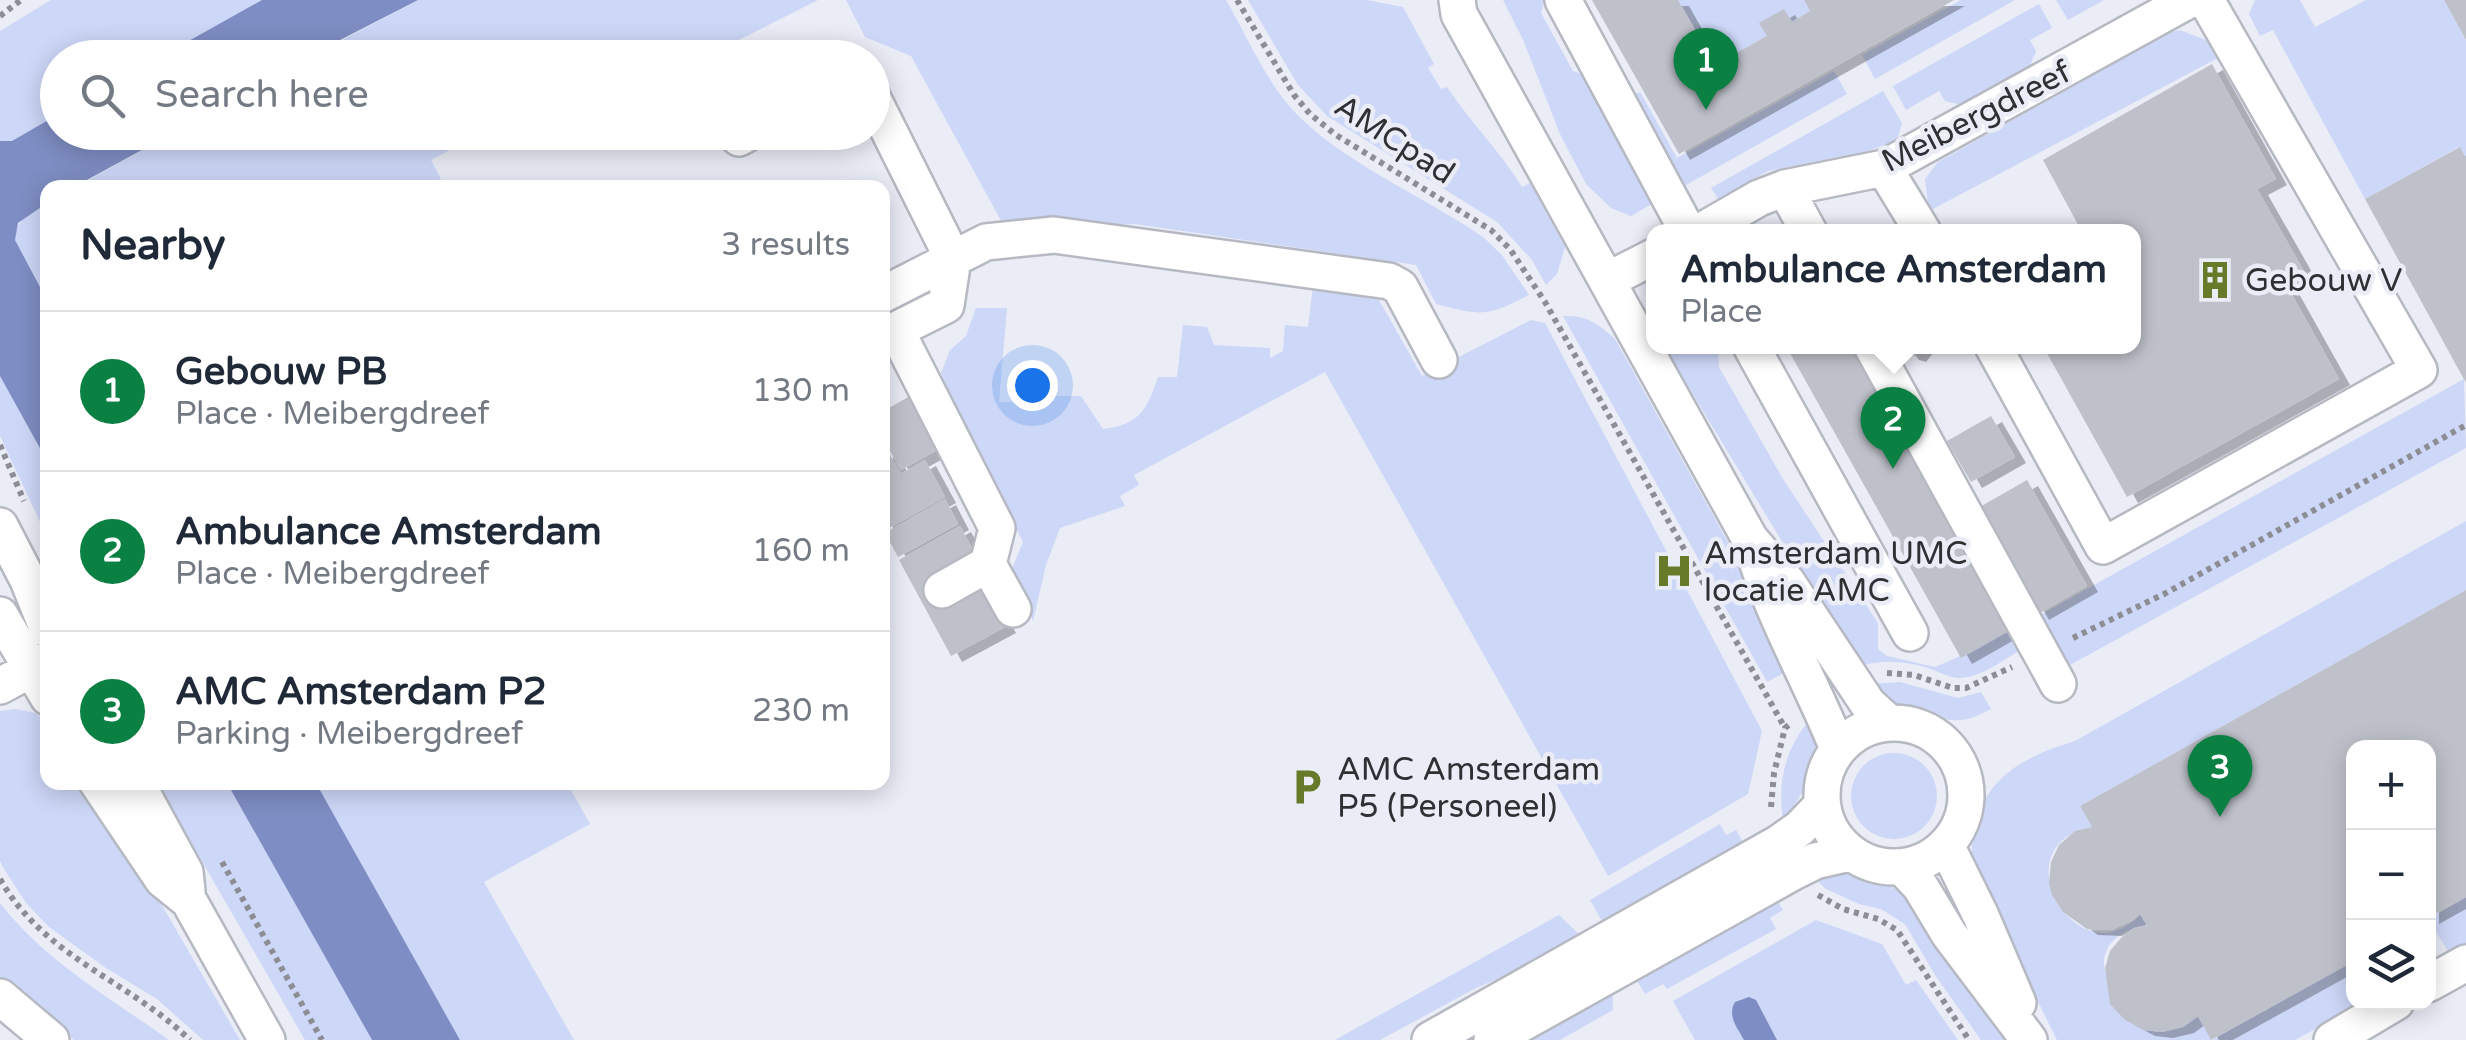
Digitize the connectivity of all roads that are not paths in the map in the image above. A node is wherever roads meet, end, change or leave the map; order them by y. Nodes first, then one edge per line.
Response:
1 (1563, 0) edge
2 (2189, 0) edge
3 (2206, 0) edge
4 (1452, 5) edge
5 (890, 134) edge
6 (1884, 168) junction
7 (1785, 188) junction
8 (1684, 224) edge
9 (1714, 224) edge
10 (1805, 224) edge
11 (1918, 224) edge
12 (953, 259) junction
13 (1646, 261) edge
14 (1608, 280) junction
15 (890, 291) edge
16 (1646, 349) edge
17 (1649, 354) edge
18 (1755, 354) edge
19 (1876, 354) edge
20 (1997, 354) edge
21 (895, 358) edge
22 (1439, 360) dead end
23 (12, 515) edge
24 (1750, 539) junction
25 (988, 564) junction
26 (942, 590) dead end
27 (40, 610) edge
28 (1013, 610) dead end
29 (0, 615) edge
30 (1910, 632) dead end
31 (2049, 668) road end
32 (40, 672) edge
33 (40, 676) edge
34 (0, 686) edge
35 (1889, 722) junction
36 (1838, 749) junction
37 (102, 790) edge
38 (140, 790) edge
39 (1822, 805) junction
40 (1946, 846) junction
41 (1850, 853) junction
42 (1902, 867) junction
43 (189, 902) junction
44 (1618, 951) junction
45 (2466, 962) edge
46 (2436, 979) edge
47 (0, 997) edge
48 (2383, 1010) edge
49 (51, 1040) edge
50 (267, 1040) edge
51 (1430, 1040) edge
52 (1492, 1040) edge
53 (2032, 1040) edge
54 (2332, 1040) edge

1 - 8 street
2 - 6 street, Meibergdreef
3 - 20 street
4 - 14 street
5 - 12 street
6 - 7 street, Meibergdreef
6 - 11 street
7 - 9 street, Meibergdreef
7 - 10 street
12 - 15 street
12 - 21 street
12 - 22 street
13 - 14 street
14 - 16 street
17 - 24 street
18 - 30 street
19 - 31 street
21 - 25 street
23 - 27 street
24 - 35 street
24 - 36 street
25 - 26 street
25 - 28 street
29 - 32 street
33 - 34 street
35 - 36 street
35 - 40 street
36 - 39 street
37 - 43 street
38 - 43 street
39 - 41 street
39 - 44 street
40 - 42 street
40 - 53 street
41 - 42 street
41 - 44 street
42 - 53 street
43 - 50 street
44 - 51 street
44 - 52 street
45 - 46 street
47 - 49 street
48 - 54 street

